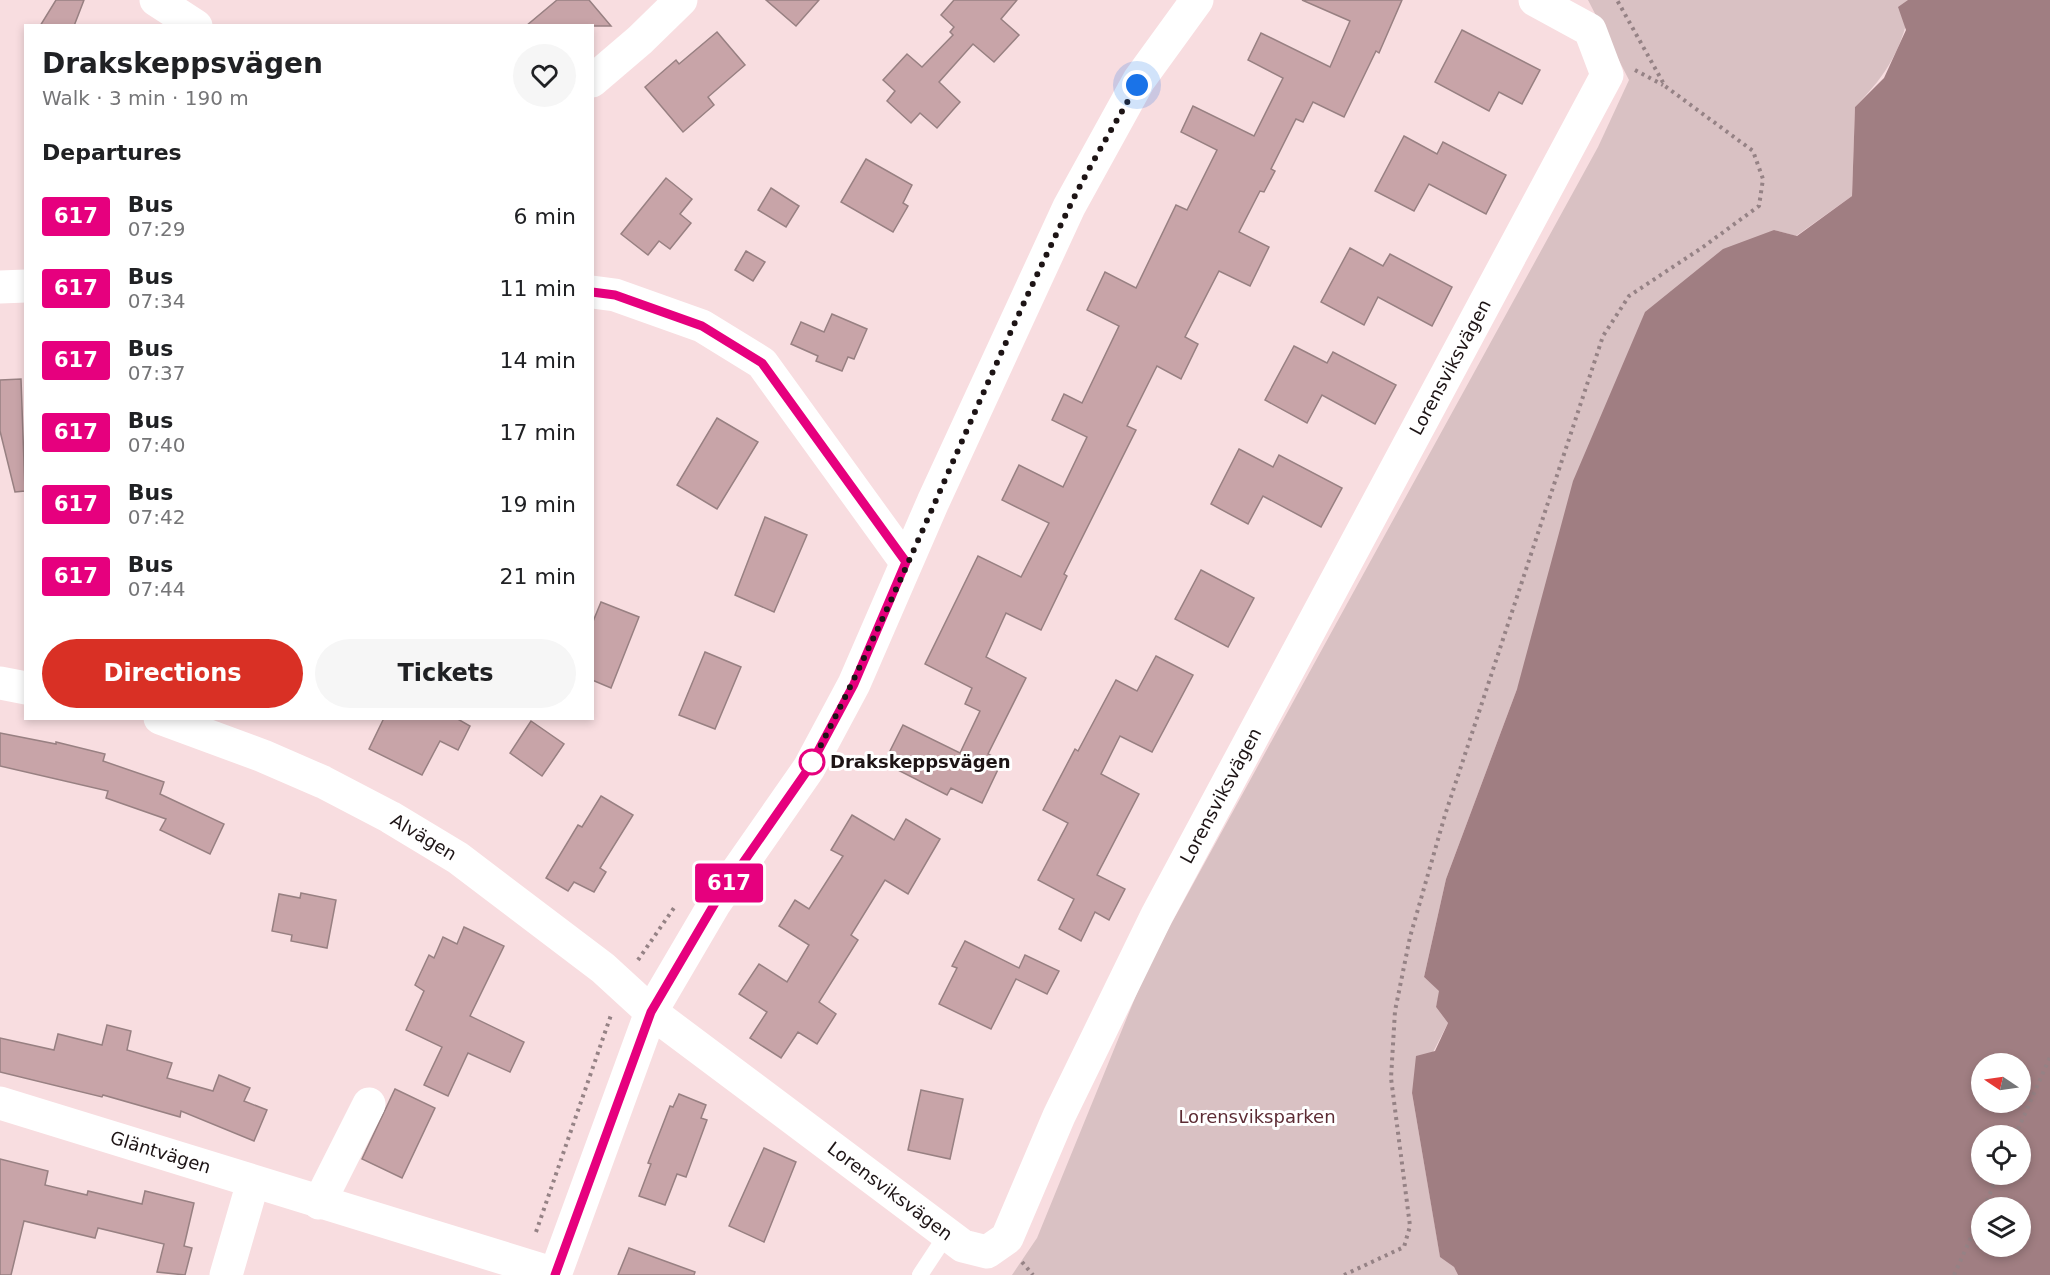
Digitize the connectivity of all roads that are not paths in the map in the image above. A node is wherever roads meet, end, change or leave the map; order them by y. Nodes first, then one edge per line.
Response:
1 (156, 0) edge
2 (681, 0) edge
3 (1197, 0) edge
4 (1535, 0) edge
5 (193, 24) edge
6 (594, 79) edge
7 (24, 286) edge
8 (0, 287) edge
9 (594, 292) edge
10 (906, 562) junction
11 (0, 683) edge
12 (24, 687) edge
13 (165, 720) edge
14 (651, 1012) junction
15 (0, 1104) edge
16 (369, 1104) dead end
17 (253, 1182) junction
18 (320, 1203) junction
19 (947, 1234) junction
20 (555, 1274) edge
21 (226, 1275) edge
22 (920, 1275) edge

1 - 5 street
2 - 6 street
3 - 10 street
4 - 19 street, Lorensviksvägen
7 - 8 street
9 - 10 street
10 - 14 street
11 - 12 street
13 - 14 street, Alvägen
14 - 19 street, Lorensviksvägen
14 - 20 street
15 - 17 street, Gläntvägen
16 - 18 street
17 - 18 street, Gläntvägen
17 - 21 street
18 - 20 street, Gläntvägen
19 - 22 lane

